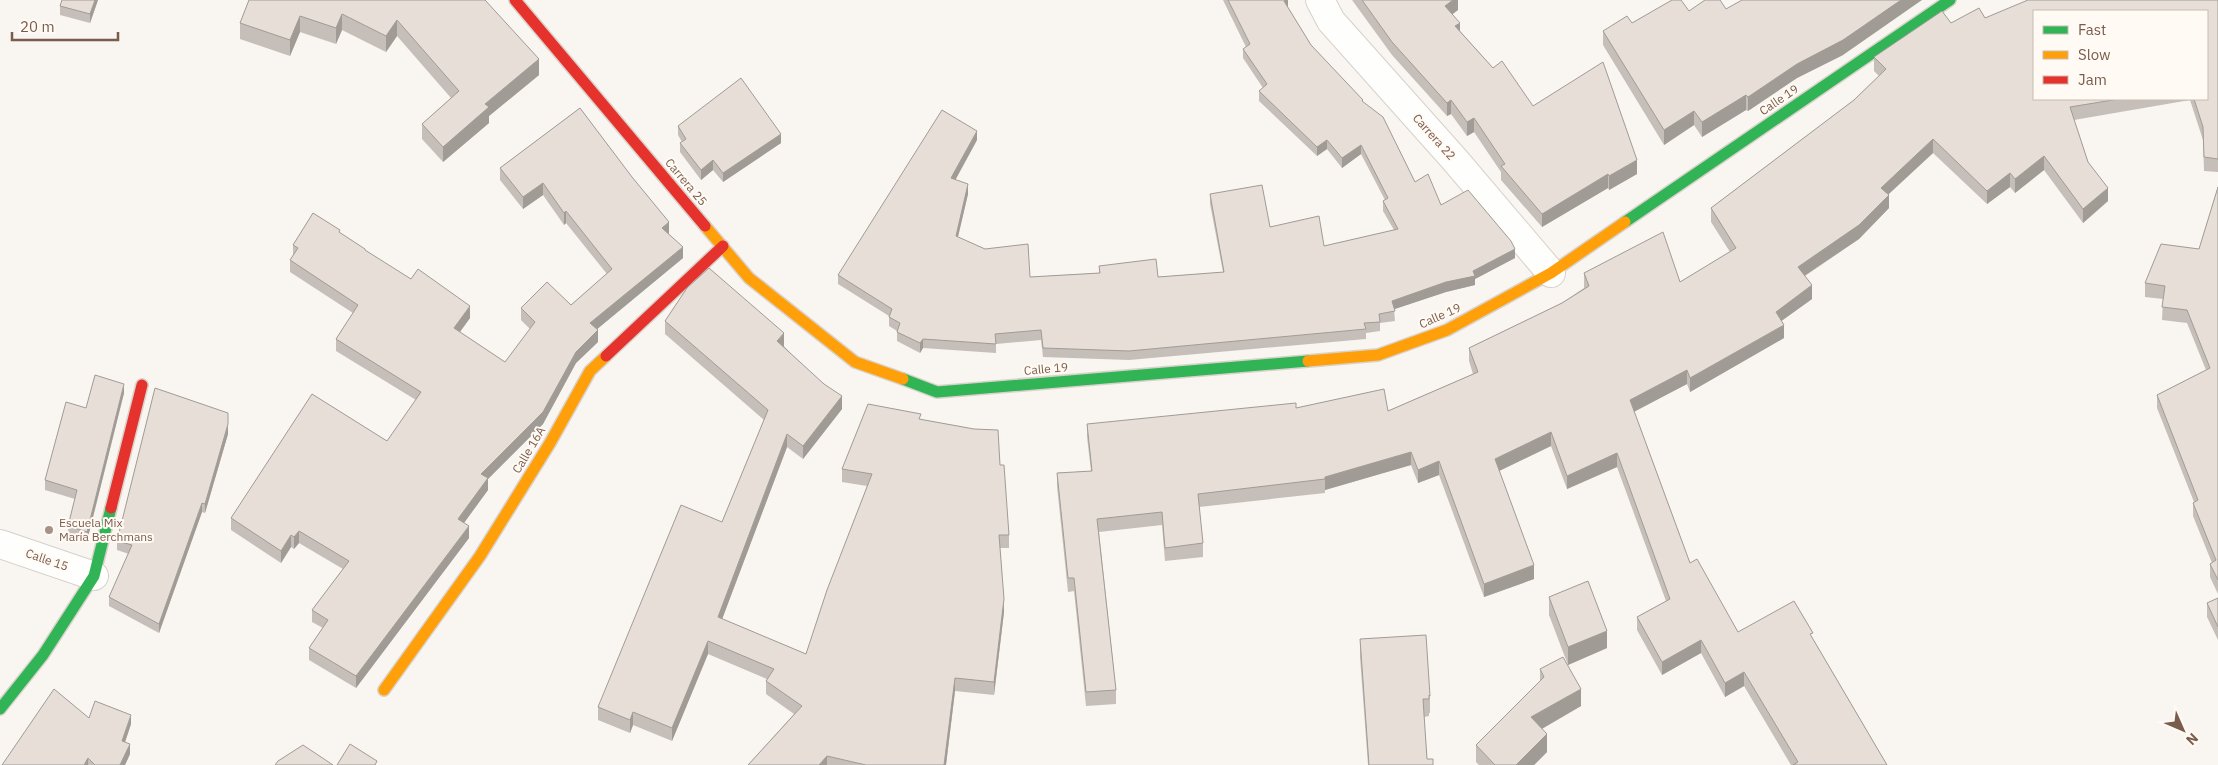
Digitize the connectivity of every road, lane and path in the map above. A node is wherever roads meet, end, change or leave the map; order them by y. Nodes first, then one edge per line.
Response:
1 (515, 0) edge
2 (1320, 0) edge
3 (1944, 2) edge
4 (723, 246) junction
5 (1551, 274) junction
6 (855, 362) joint
7 (142, 384) dead end
8 (0, 544) edge
9 (94, 576) junction
10 (384, 690) dead end
11 (0, 709) edge

1 - 4 main road, Carrera 25
2 - 5 street, Carrera 22
3 - 5 main road, Calle 19
4 - 6 main road, Carrera 25
4 - 10 main road, Calle 16A
5 - 6 main road, Calle 19
7 - 9 main road
8 - 9 street, Calle 15
9 - 11 main road

